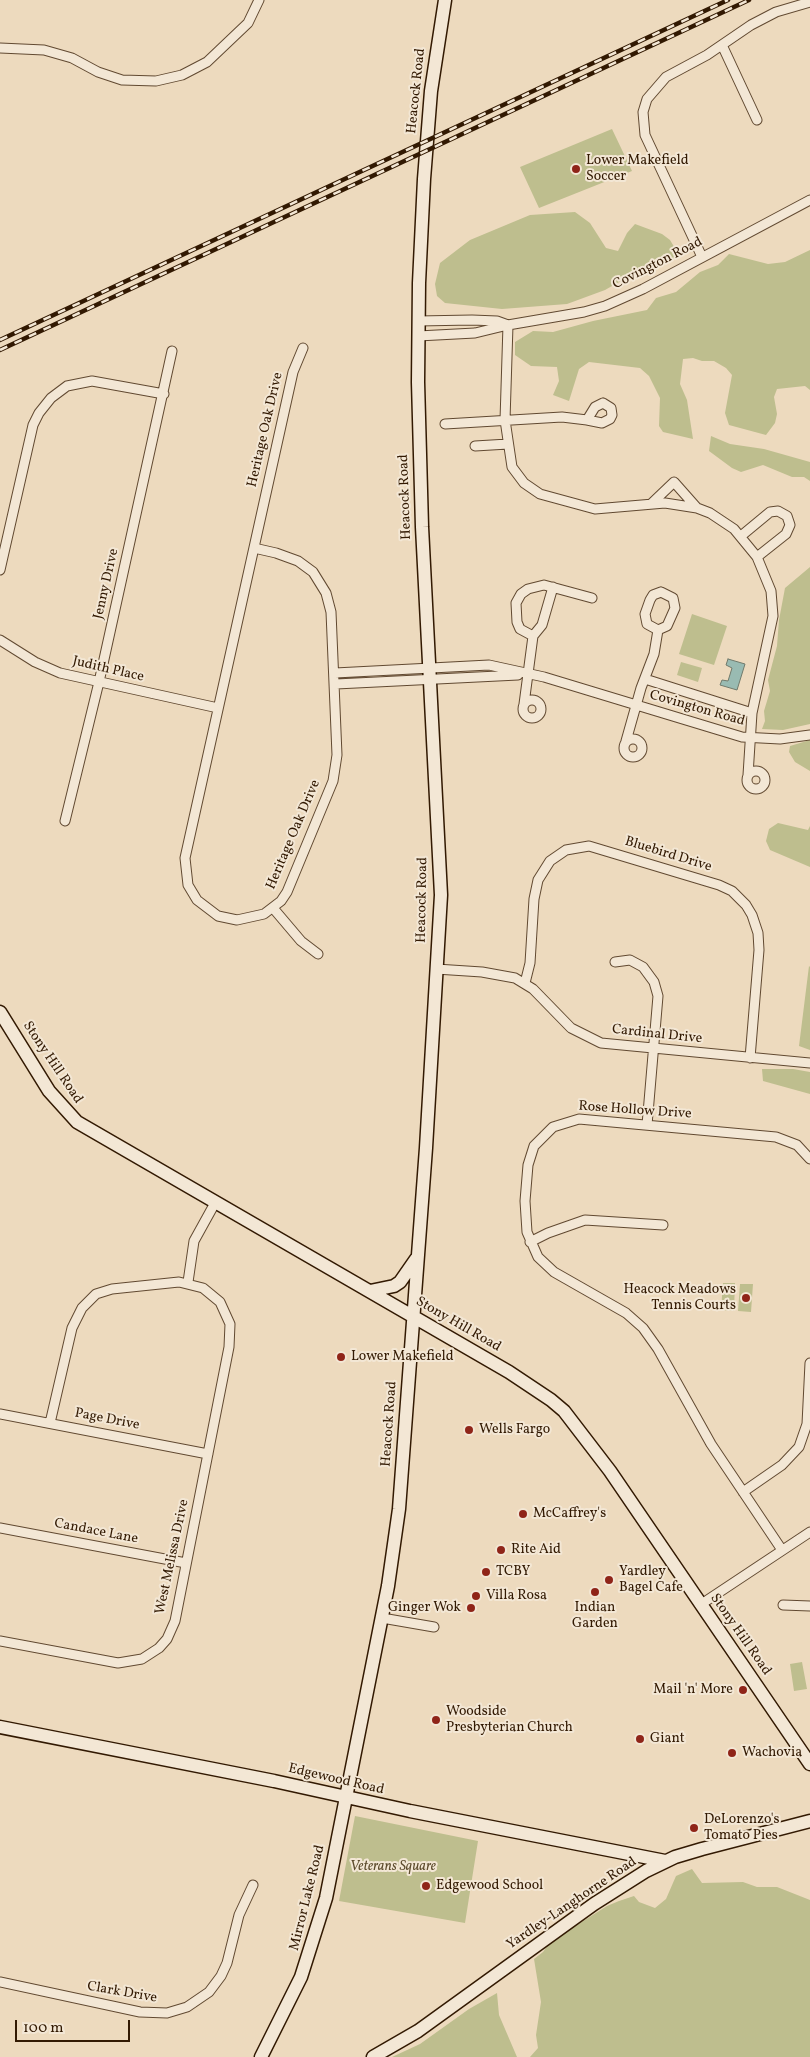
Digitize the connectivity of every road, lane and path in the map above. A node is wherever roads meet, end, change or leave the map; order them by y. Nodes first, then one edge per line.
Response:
1 (259, 0) edge
2 (445, 0) edge
3 (810, 2) edge
4 (722, 45) junction
5 (0, 48) edge
6 (757, 120) dead end
7 (810, 200) edge
8 (702, 257) junction
9 (418, 321) junction
10 (508, 325) junction
11 (418, 336) junction
12 (303, 348) dead end
13 (172, 351) dead end
14 (164, 394) junction
15 (505, 420) junction
16 (588, 420) dead end
17 (445, 424) dead end
18 (508, 444) junction
19 (475, 446) dead end
20 (651, 504) junction
21 (697, 508) junction
22 (742, 536) junction
23 (254, 548) junction
24 (757, 557) junction
25 (0, 570) edge
26 (553, 587) junction
27 (592, 598) dead end
28 (658, 630) dead end
29 (533, 636) junction
30 (0, 640) edge
31 (335, 673) junction
32 (430, 674) junction
33 (529, 674) junction
34 (645, 679) junction
35 (99, 682) junction
36 (336, 684) junction
37 (524, 704) dead end
38 (637, 706) junction
39 (218, 708) junction
40 (752, 713) junction
41 (810, 735) edge
42 (751, 738) junction
43 (626, 740) dead end
44 (748, 775) dead end
45 (65, 821) dead end
46 (273, 908) junction
47 (318, 954) dead end
48 (616, 962) dead end
49 (436, 969) junction
50 (525, 983) junction
51 (0, 1012) edge
52 (654, 1048) junction
53 (750, 1058) junction
54 (810, 1063) edge
55 (647, 1125) junction
56 (810, 1159) edge
57 (215, 1203) junction
58 (663, 1225) dead end
59 (530, 1242) junction
60 (417, 1257) junction
61 (188, 1282) junction
62 (370, 1291) junction
63 (412, 1315) junction
64 (810, 1363) edge
65 (0, 1414) edge
66 (50, 1423) junction
67 (208, 1454) junction
68 (743, 1492) junction
69 (0, 1528) edge
70 (810, 1532) edge
71 (782, 1550) junction
72 (186, 1563) junction
73 (700, 1605) junction
74 (783, 1605) dead end
75 (810, 1606) edge
76 (382, 1618) junction
77 (434, 1627) dead end
78 (0, 1641) edge
79 (0, 1727) edge
80 (810, 1764) edge
81 (346, 1797) junction
82 (810, 1822) edge
83 (665, 1861) junction
84 (253, 1885) dead end
85 (0, 1982) edge
86 (261, 2057) edge
87 (374, 2057) edge

1 - 5 street
2 - 9 main road, Heacock Road
3 - 4 street
4 - 6 street
4 - 8 street
7 - 8 street, Covington Road
8 - 10 street, Covington Road
9 - 10 street, Covington Road
9 - 11 main road, Heacock Road
10 - 11 street, Covington Road
10 - 15 street
11 - 32 main road, Heacock Road
12 - 23 street, Heritage Oak Drive
13 - 14 street, Jenny Drive
14 - 25 street
14 - 35 street, Jenny Drive
15 - 16 street
15 - 17 street
15 - 18 street
18 - 19 street
18 - 20 street
20 - 21 street
20 - 21 street
21 - 22 street
22 - 24 street
22 - 24 street
23 - 31 street, Heritage Oak Drive
23 - 39 street, Heritage Oak Drive
24 - 40 street
26 - 27 street
26 - 29 street
26 - 29 street
28 - 34 street, Covington Road
29 - 33 street
30 - 35 street, Judith Place
31 - 32 street
31 - 36 street, Heritage Oak Drive
32 - 33 street, Covington Road
32 - 36 street
32 - 49 main road, Heacock Road
33 - 37 street
33 - 38 street, Covington Road
34 - 38 street, Covington Road
34 - 40 street
35 - 39 street, Judith Place
35 - 45 street, Jenny Drive
36 - 46 street, Heritage Oak Drive
38 - 42 street, Covington Road
38 - 43 street, Covington Road
39 - 46 street, Heritage Oak Drive
40 - 42 street
41 - 42 street, Covington Road
42 - 44 street, Covington Road
46 - 47 street
48 - 52 street
49 - 50 street, Cardinal Drive
49 - 60 main road, Heacock Road
50 - 52 street, Cardinal Drive
50 - 53 street, Bluebird Drive
51 - 57 main road, Stony Hill Road
52 - 53 street, Cardinal Drive
52 - 55 street
53 - 54 street, Cardinal Drive
55 - 56 street, Rose Hollow Drive
55 - 59 street, Rose Hollow Drive
57 - 61 street
57 - 62 main road, Stony Hill Road
58 - 59 street
59 - 68 street, Rose Hollow Drive
60 - 62 main road
60 - 63 main road, Heacock Road
61 - 66 street
61 - 67 street, West Melissa Drive
62 - 63 main road, Stony Hill Road
63 - 73 main road, Stony Hill Road
63 - 76 main road, Heacock Road
64 - 68 street
65 - 66 street, Page Drive
66 - 67 street, Page Drive
67 - 72 street, West Melissa Drive
68 - 71 street, Rose Hollow Drive
69 - 72 street, Candace Lane
70 - 71 street
71 - 73 street
72 - 78 street, West Melissa Drive
73 - 80 main road, Stony Hill Road
74 - 75 street
76 - 77 street
76 - 81 main road, Heacock Road
79 - 81 main road, Edgewood Road
81 - 83 main road, Edgewood Road
81 - 86 main road, Mirror Lake Road
82 - 83 main road, Yardley-Langhorne Road
83 - 87 main road, Yardley-Langhorne Road
84 - 85 street, Clark Drive

